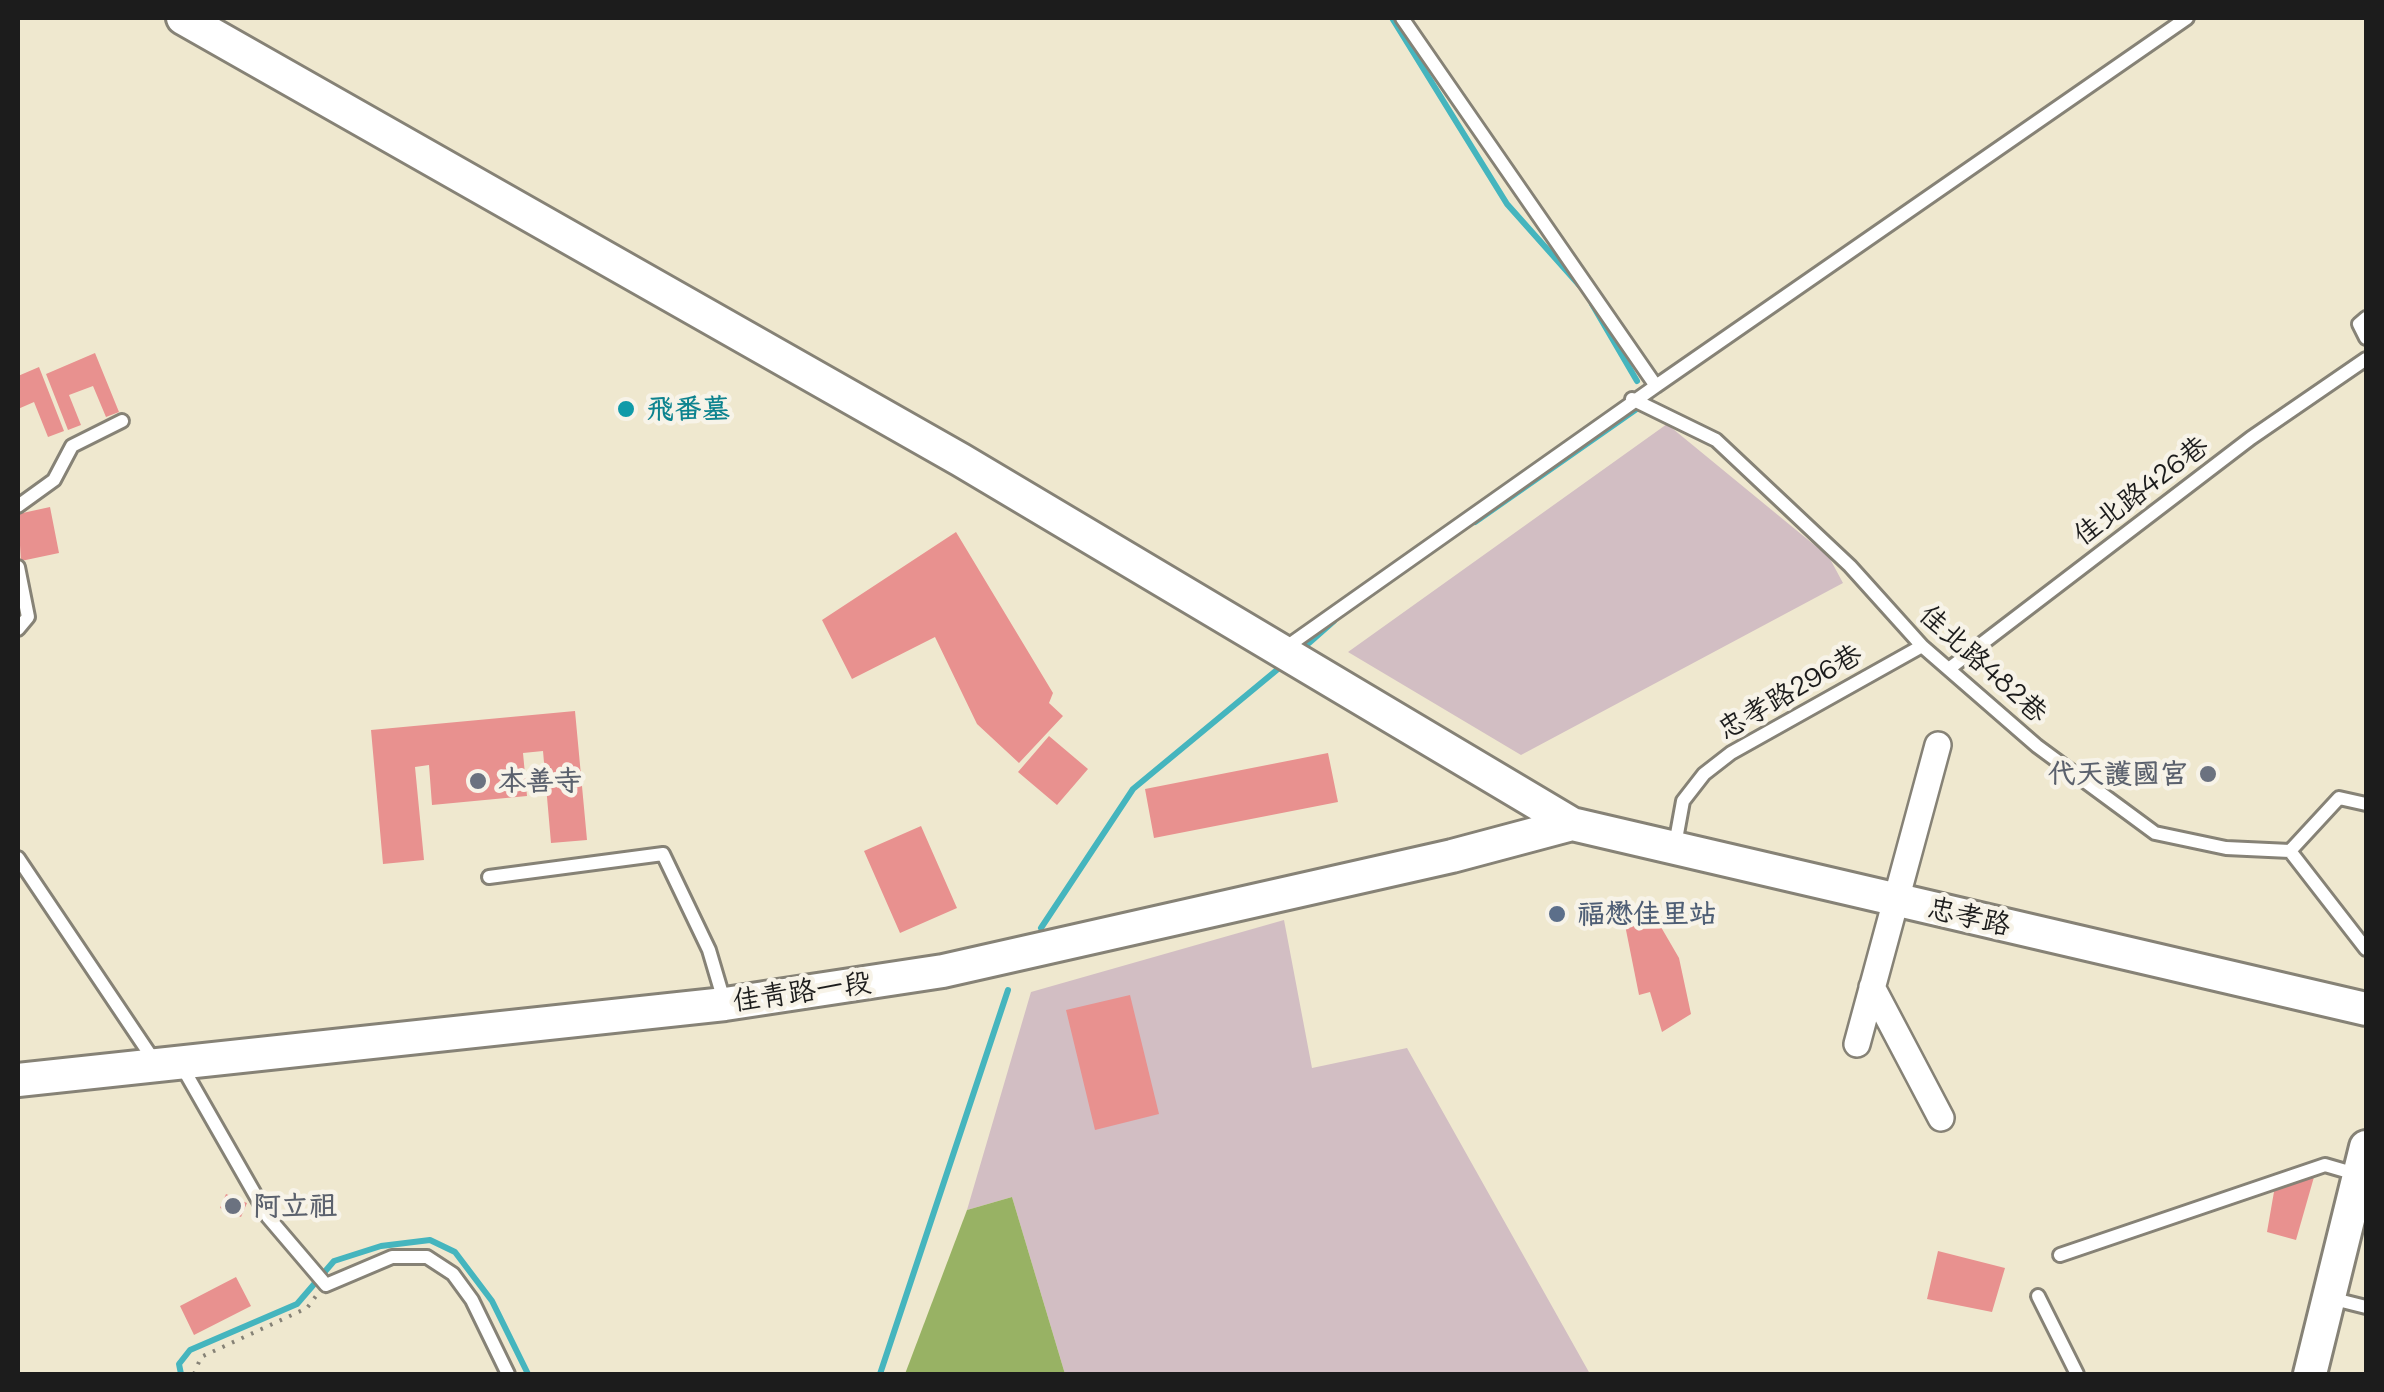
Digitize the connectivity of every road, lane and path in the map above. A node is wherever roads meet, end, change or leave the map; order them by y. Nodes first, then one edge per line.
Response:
1 (182, 18) edge
2 (1402, 18) edge
3 (2187, 18) edge
4 (2366, 318) edge
5 (2366, 338) edge
6 (2366, 359) edge
7 (1656, 386) junction
8 (1632, 399) junction
9 (122, 420) dead end
10 (18, 506) edge
11 (18, 566) edge
12 (18, 628) edge
13 (1922, 646) junction
14 (1282, 650) junction
15 (1950, 668) junction
16 (1938, 744) dead end
17 (2366, 804) edge
18 (1572, 824) junction
19 (1674, 848) junction
20 (2290, 851) junction
21 (18, 858) edge
22 (489, 877) dead end
23 (1894, 899) junction
24 (2366, 949) edge
25 (1872, 987) junction
26 (725, 1004) junction
27 (2366, 1009) edge
28 (1857, 1044) dead end
29 (168, 1062) junction
30 (18, 1080) edge
31 (1940, 1118) dead end
32 (2364, 1166) edge
33 (2060, 1255) dead end
34 (326, 1285) junction
35 (2038, 1296) dead end
36 (2330, 1297) junction
37 (2366, 1308) edge
38 (194, 1374) edge
39 (508, 1374) edge
40 (2077, 1374) edge
41 (2310, 1374) edge

1 - 14 street
2 - 7 lane
3 - 7 lane
4 - 5 lane
6 - 15 lane, 佳北路426巷
7 - 8 lane
8 - 13 lane, 佳北路482巷
8 - 14 lane
9 - 10 lane
11 - 12 lane
13 - 15 lane, 佳北路482巷
13 - 19 lane, 忠孝路296巷
14 - 18 street
15 - 20 lane, 佳北路482巷
16 - 23 street
17 - 20 lane
18 - 19 street, 忠孝路
18 - 26 street, 佳青路一段
19 - 23 street, 忠孝路
20 - 24 lane
21 - 29 lane
22 - 26 lane
23 - 25 street
23 - 27 street, 忠孝路
25 - 28 street
25 - 31 street
26 - 29 street, 佳青路一段
29 - 30 street, 佳青路一段
29 - 34 lane
32 - 33 lane
32 - 36 street
34 - 38 path
34 - 39 lane
35 - 40 lane
36 - 37 lane
36 - 41 street

